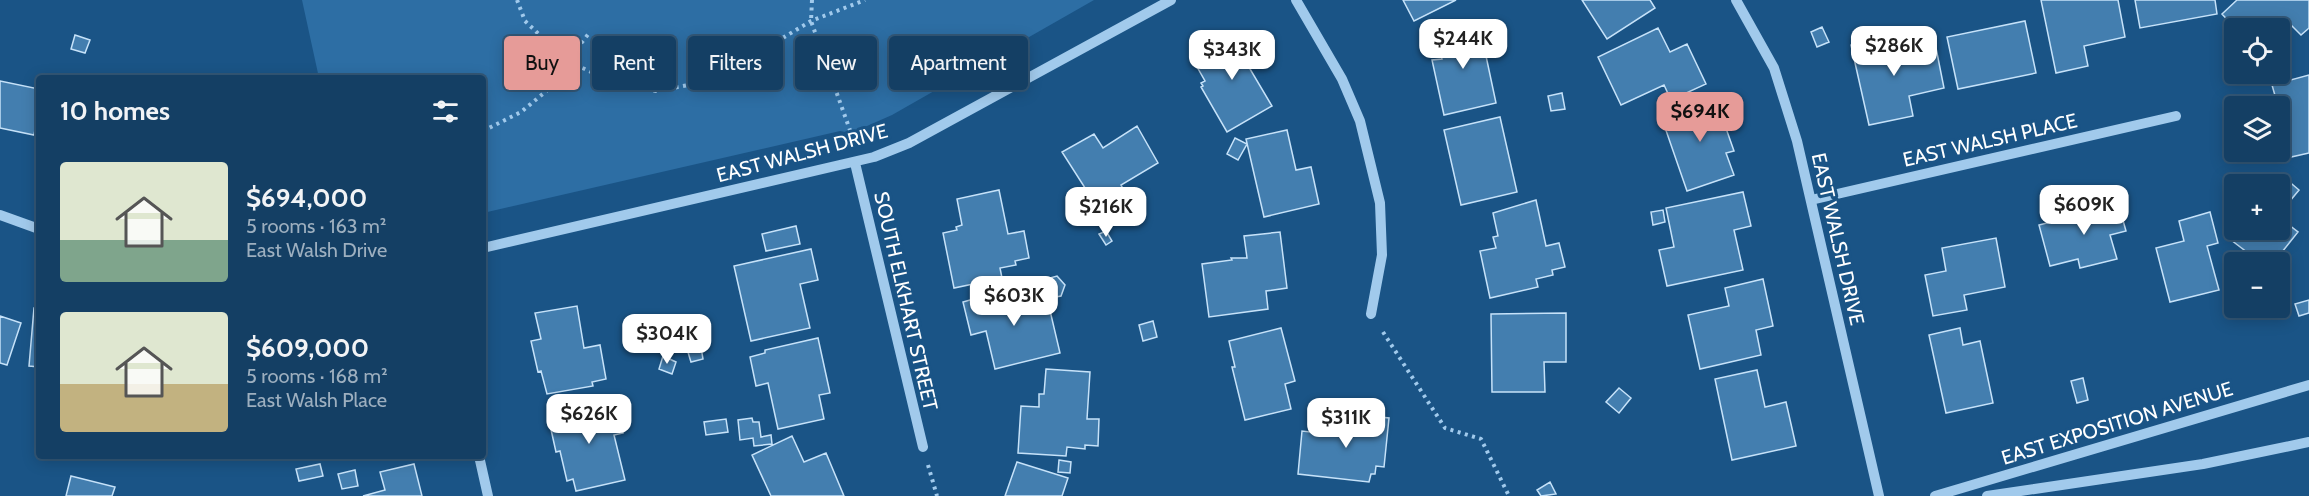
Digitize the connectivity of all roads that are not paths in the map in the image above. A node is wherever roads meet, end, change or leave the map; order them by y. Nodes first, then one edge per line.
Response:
1 (1171, 0) edge
2 (1296, 0) edge
3 (1736, 0) edge
4 (2176, 116) dead end
5 (855, 163) junction
6 (1811, 200) junction
7 (0, 214) edge
8 (36, 228) edge
9 (486, 247) edge
10 (1371, 314) road end
11 (2309, 385) edge
12 (2309, 442) edge
13 (923, 447) road end
14 (480, 459) edge
15 (488, 496) edge
16 (1879, 496) edge
17 (1935, 496) edge
18 (1987, 496) edge

1 - 5 street, EAST WALSH DRIVE
2 - 10 street
3 - 6 street, EAST WALSH DRIVE
4 - 6 street, EAST WALSH PLACE
5 - 9 street, EAST WALSH DRIVE
5 - 13 street, SOUTH ELKHART STREET
6 - 16 street, EAST WALSH DRIVE
7 - 8 street
11 - 17 street, EAST EXPOSITION AVENUE
12 - 18 street, EAST EXPOSITION AVENUE
14 - 15 street

